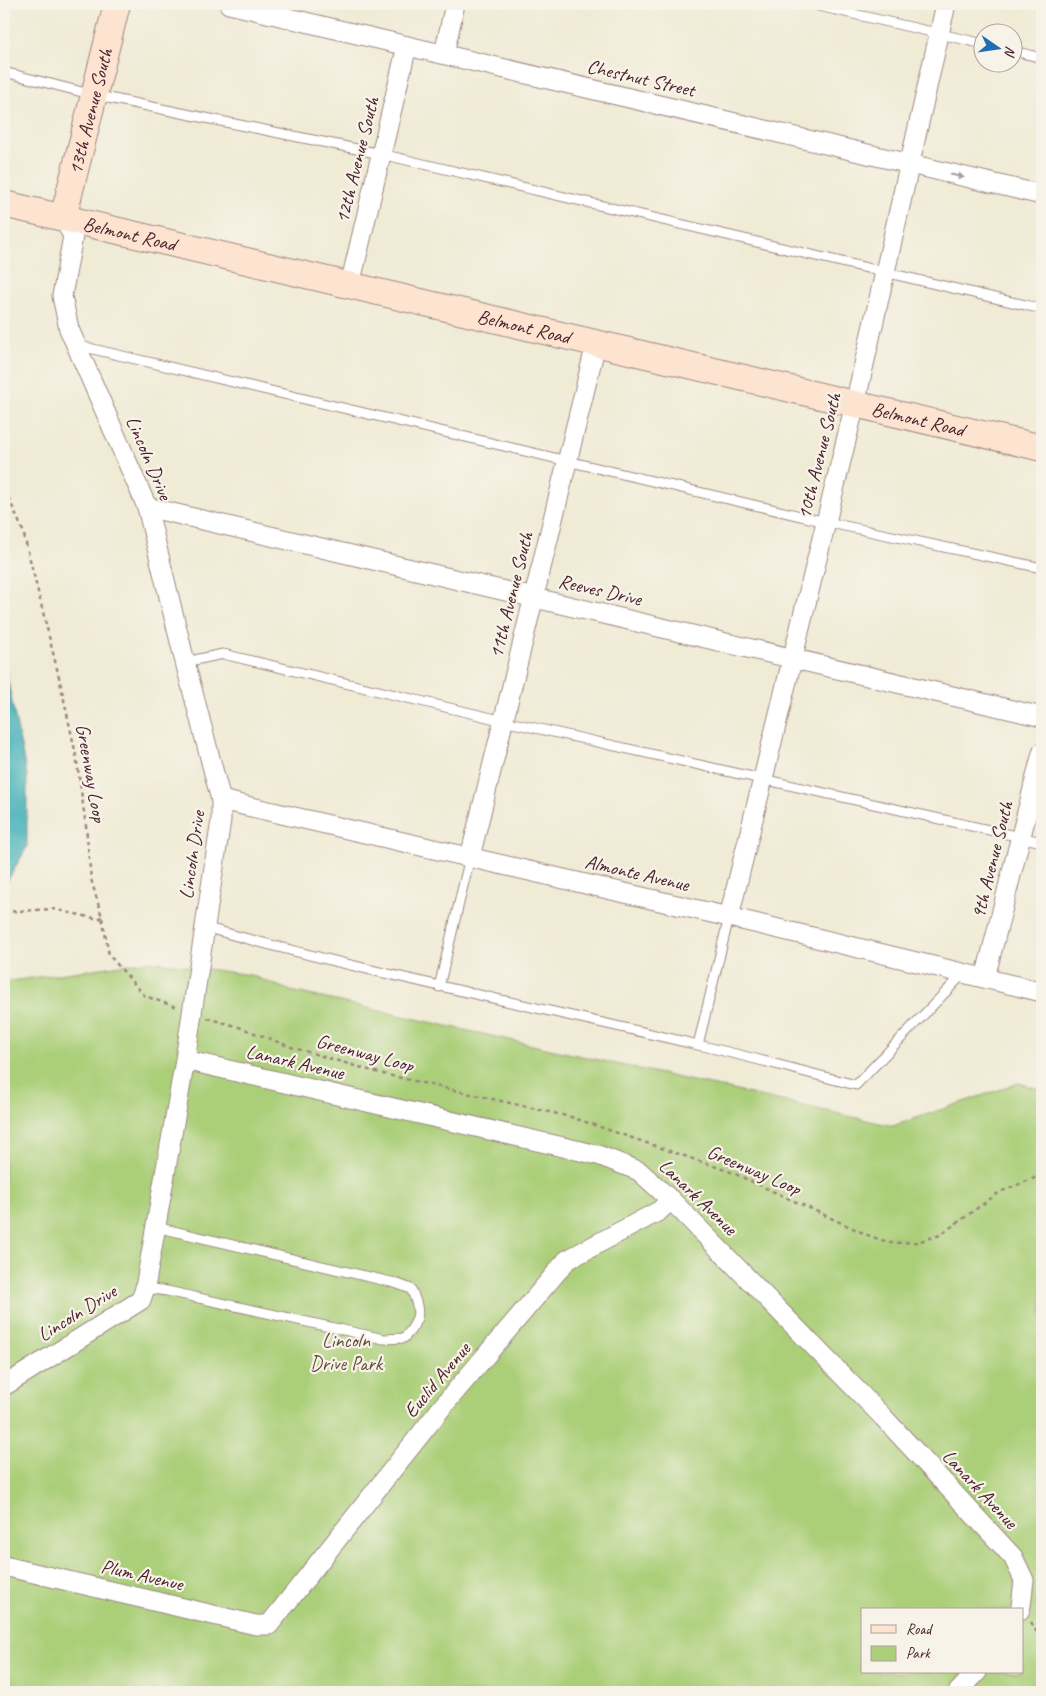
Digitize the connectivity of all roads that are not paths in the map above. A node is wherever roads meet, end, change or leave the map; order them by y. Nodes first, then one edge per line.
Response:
1 (117, 4) edge
2 (229, 4) edge
3 (455, 4) edge
4 (810, 4) edge
5 (946, 4) edge
6 (940, 34) junction
7 (974, 42) edge
8 (407, 46) junction
9 (444, 54) junction
10 (1024, 54) edge
11 (1042, 58) edge
12 (4, 72) edge
13 (94, 95) junction
14 (381, 154) junction
15 (909, 165) junction
16 (1042, 195) edge
17 (4, 204) edge
18 (63, 218) junction
19 (885, 272) junction
20 (350, 285) junction
21 (1042, 309) edge
22 (76, 344) junction
23 (596, 344) junction
24 (854, 404) junction
25 (1042, 448) edge
26 (568, 461) junction
27 (147, 506) junction
28 (826, 522) junction
29 (1042, 568) edge
30 (534, 598) junction
31 (793, 658) junction
32 (185, 662) junction
33 (1042, 717) edge
34 (504, 721) junction
35 (1042, 753) edge
36 (764, 779) junction
37 (221, 800) junction
38 (1021, 838) junction
39 (1042, 842) edge
40 (470, 857) junction
41 (729, 917) junction
42 (204, 927) junction
43 (964, 973) junction
44 (985, 978) junction
45 (440, 987) junction
46 (1042, 992) edge
47 (698, 1045) junction
48 (185, 1060) junction
49 (671, 1200) junction
50 (156, 1227) junction
51 (145, 1288) junction
52 (4, 1386) edge
53 (4, 1566) edge
54 (1020, 1608) edge
55 (270, 1625) joint
56 (975, 1674) edge
57 (958, 1692) edge

1 - 13 street, 13th Avenue South
2 - 8 street, Chestnut Street
3 - 9 street
4 - 6 lane
5 - 6 street, 10th Avenue South
6 - 7 lane
6 - 15 street, 10th Avenue South
8 - 9 street, Chestnut Street
8 - 14 street, 12th Avenue South
9 - 15 street, Chestnut Street
10 - 11 lane
12 - 13 lane
13 - 14 lane
13 - 18 street, 13th Avenue South
14 - 19 lane
14 - 20 street, 12th Avenue South
15 -> 16 street, Chestnut Street
15 - 19 street, 10th Avenue South
17 - 18 street, Belmont Road
18 - 20 street, Belmont Road
18 - 22 street, Lincoln Drive
19 - 21 lane
19 - 24 street, 10th Avenue South
20 - 23 street, Belmont Road
22 - 26 lane
22 - 27 street, Lincoln Drive
23 - 24 street, Belmont Road
23 - 26 street, 11th Avenue South
24 - 25 street, Belmont Road
24 - 28 street, 10th Avenue South
26 - 28 lane
26 - 30 street, 11th Avenue South
27 - 30 street, Reeves Drive
27 - 32 street, Lincoln Drive
28 - 29 lane
28 - 31 street, 10th Avenue South
30 - 31 street, Reeves Drive
30 - 34 street, 11th Avenue South
31 - 33 street, Reeves Drive
31 - 36 street, 10th Avenue South
32 - 34 lane
32 - 37 street, Lincoln Drive
34 - 36 lane
34 - 40 street, 11th Avenue South
35 - 38 street, 9th Avenue South
36 - 38 lane
36 - 41 street, 10th Avenue South
37 - 40 street, Almonte Avenue
37 - 42 street, Lincoln Drive
38 - 39 lane
38 - 44 street, 9th Avenue South
40 - 41 street, Almonte Avenue
40 - 45 lane
41 - 43 street, Almonte Avenue
41 - 47 lane
42 - 45 lane
42 - 48 street, Lincoln Drive
43 - 44 street, Almonte Avenue
43 - 47 lane
44 - 46 street, Almonte Avenue
45 - 47 lane
48 - 49 street, Lanark Avenue
48 - 50 street, Lincoln Drive
49 - 54 street, Lanark Avenue
49 - 55 street, Euclid Avenue
50 - 51 street, Lincoln Drive
50 - 51 lane
51 - 52 street, Lincoln Drive
53 - 55 street, Plum Avenue
56 - 57 street

